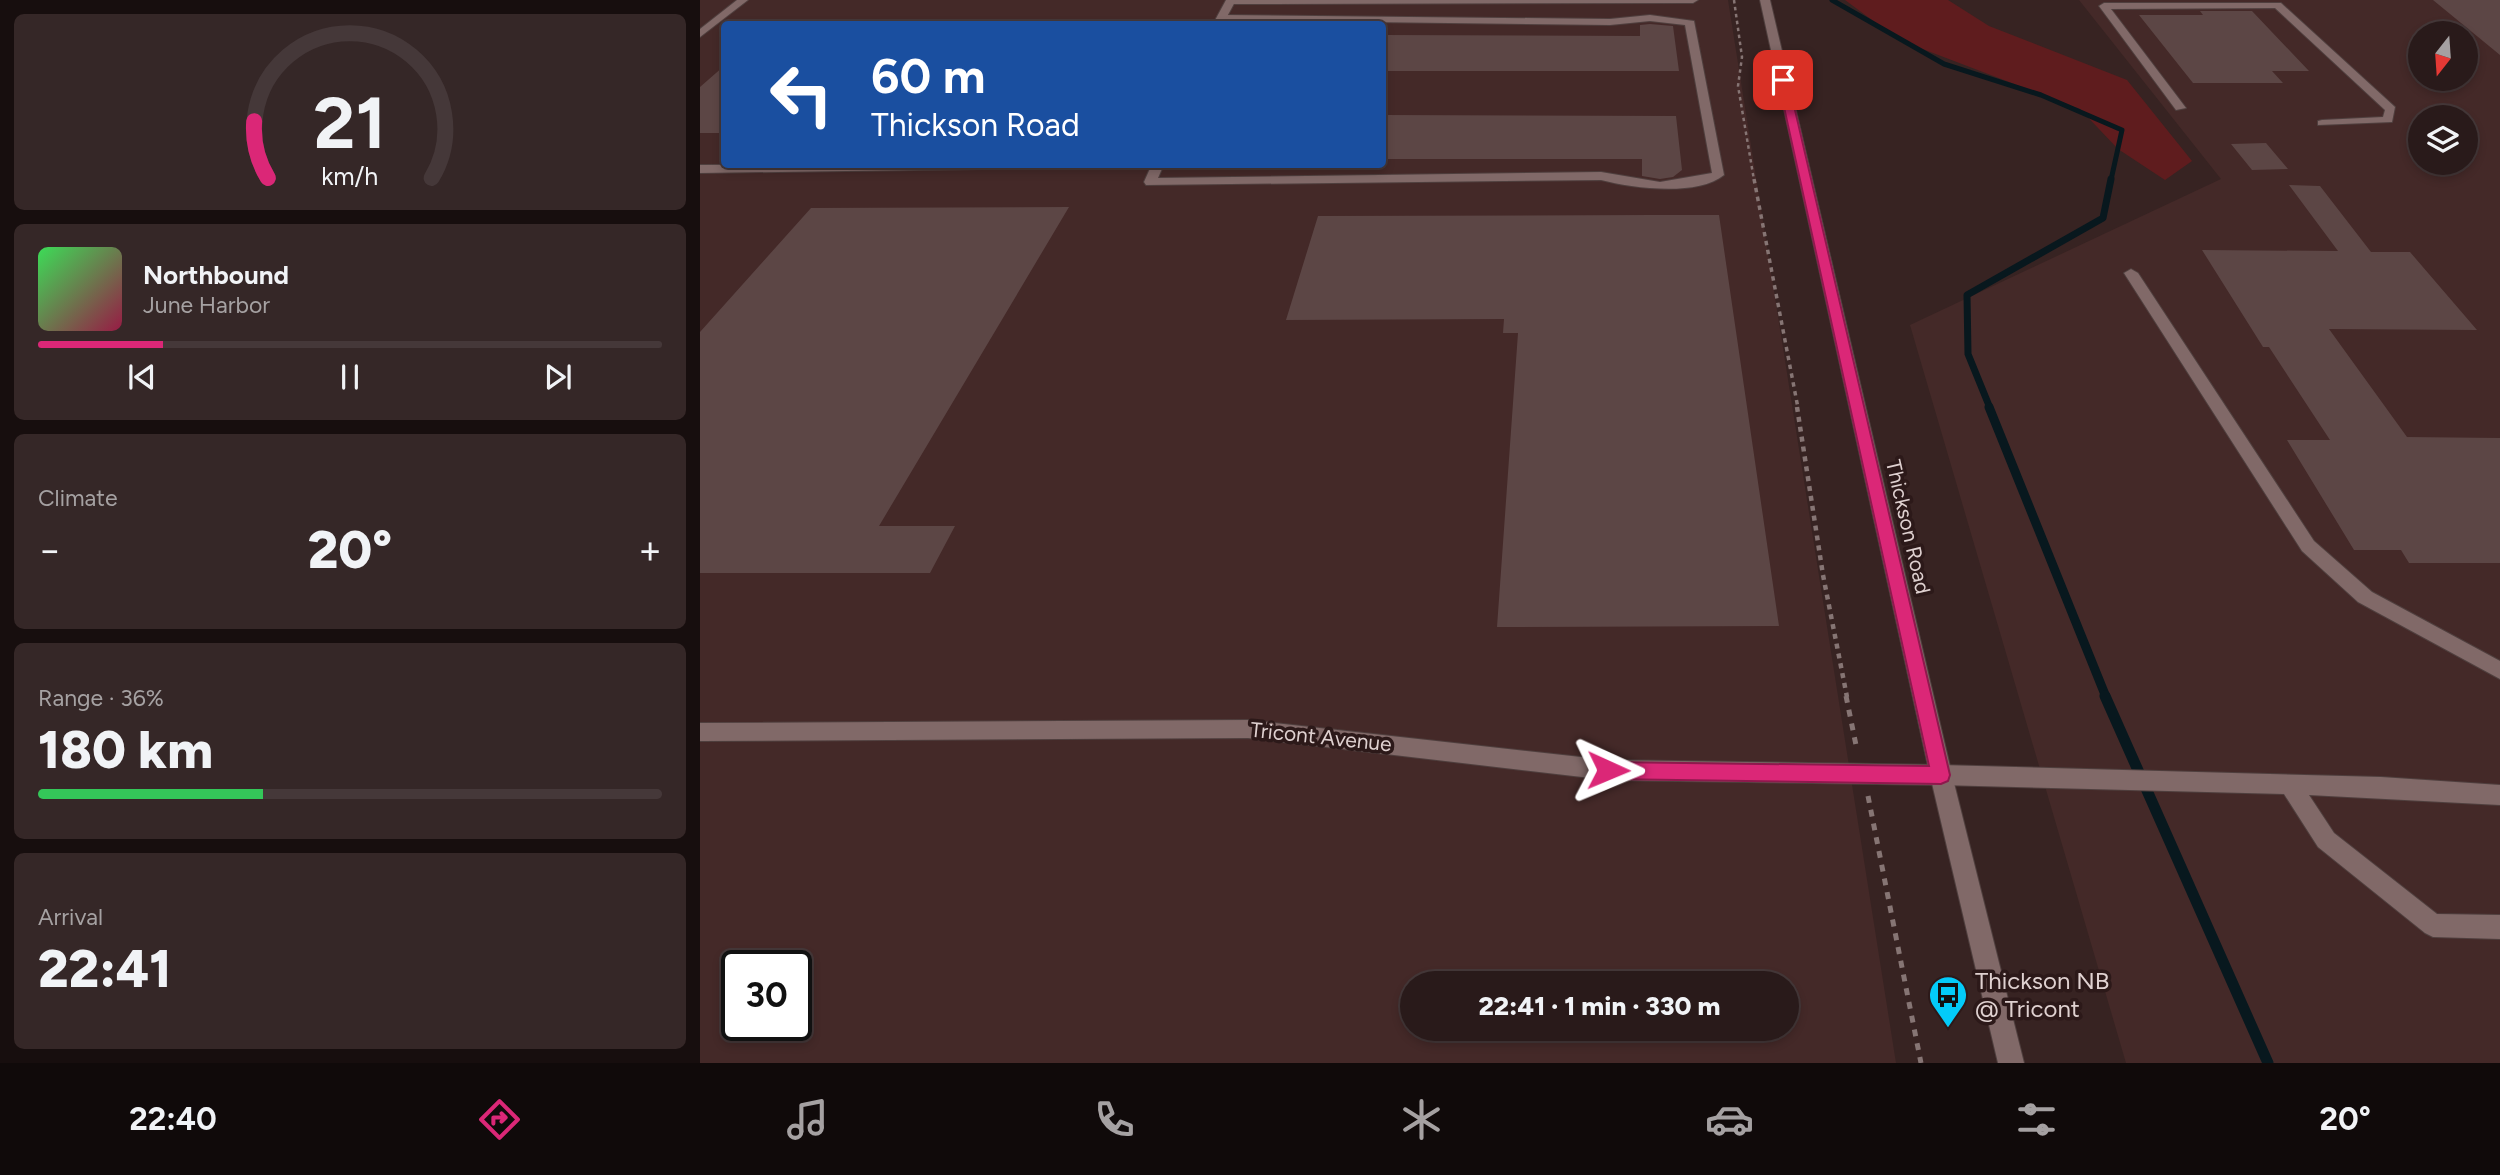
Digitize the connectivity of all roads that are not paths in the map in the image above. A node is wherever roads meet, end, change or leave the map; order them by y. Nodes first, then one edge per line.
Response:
1 (743, 0) edge
2 (1231, 0) edge
3 (1274, 0) edge
4 (1693, 0) edge
5 (1765, 0) edge
6 (2275, 2) edge
7 (2102, 3) edge
8 (1220, 21) edge
9 (1386, 22) edge
10 (700, 34) edge
11 (2180, 108) dead end
12 (2322, 122) dead end
13 (773, 168) edge
14 (1156, 168) edge
15 (1209, 168) edge
16 (700, 169) edge
17 (1202, 182) junction
18 (2131, 274) dead end
19 (2500, 671) edge
20 (700, 732) edge
21 (1941, 775) junction
22 (2290, 785) junction
23 (2500, 795) edge
24 (2500, 927) edge
25 (2011, 1063) edge

1 - 10 main road
2 - 3 main road
2 - 8 main road
3 - 4 main road
5 - 21 main road, Thickson Road
6 - 7 main road
6 - 12 main road
7 - 11 main road
9 - 17 main road
13 - 16 main road
14 - 17 main road
15 - 17 main road
18 - 19 main road
20 - 21 main road, Tricont Avenue
21 - 22 main road, Tricont Avenue
21 - 25 main road, Thickson Road
22 - 23 main road, Tricont Avenue
22 - 24 main road

